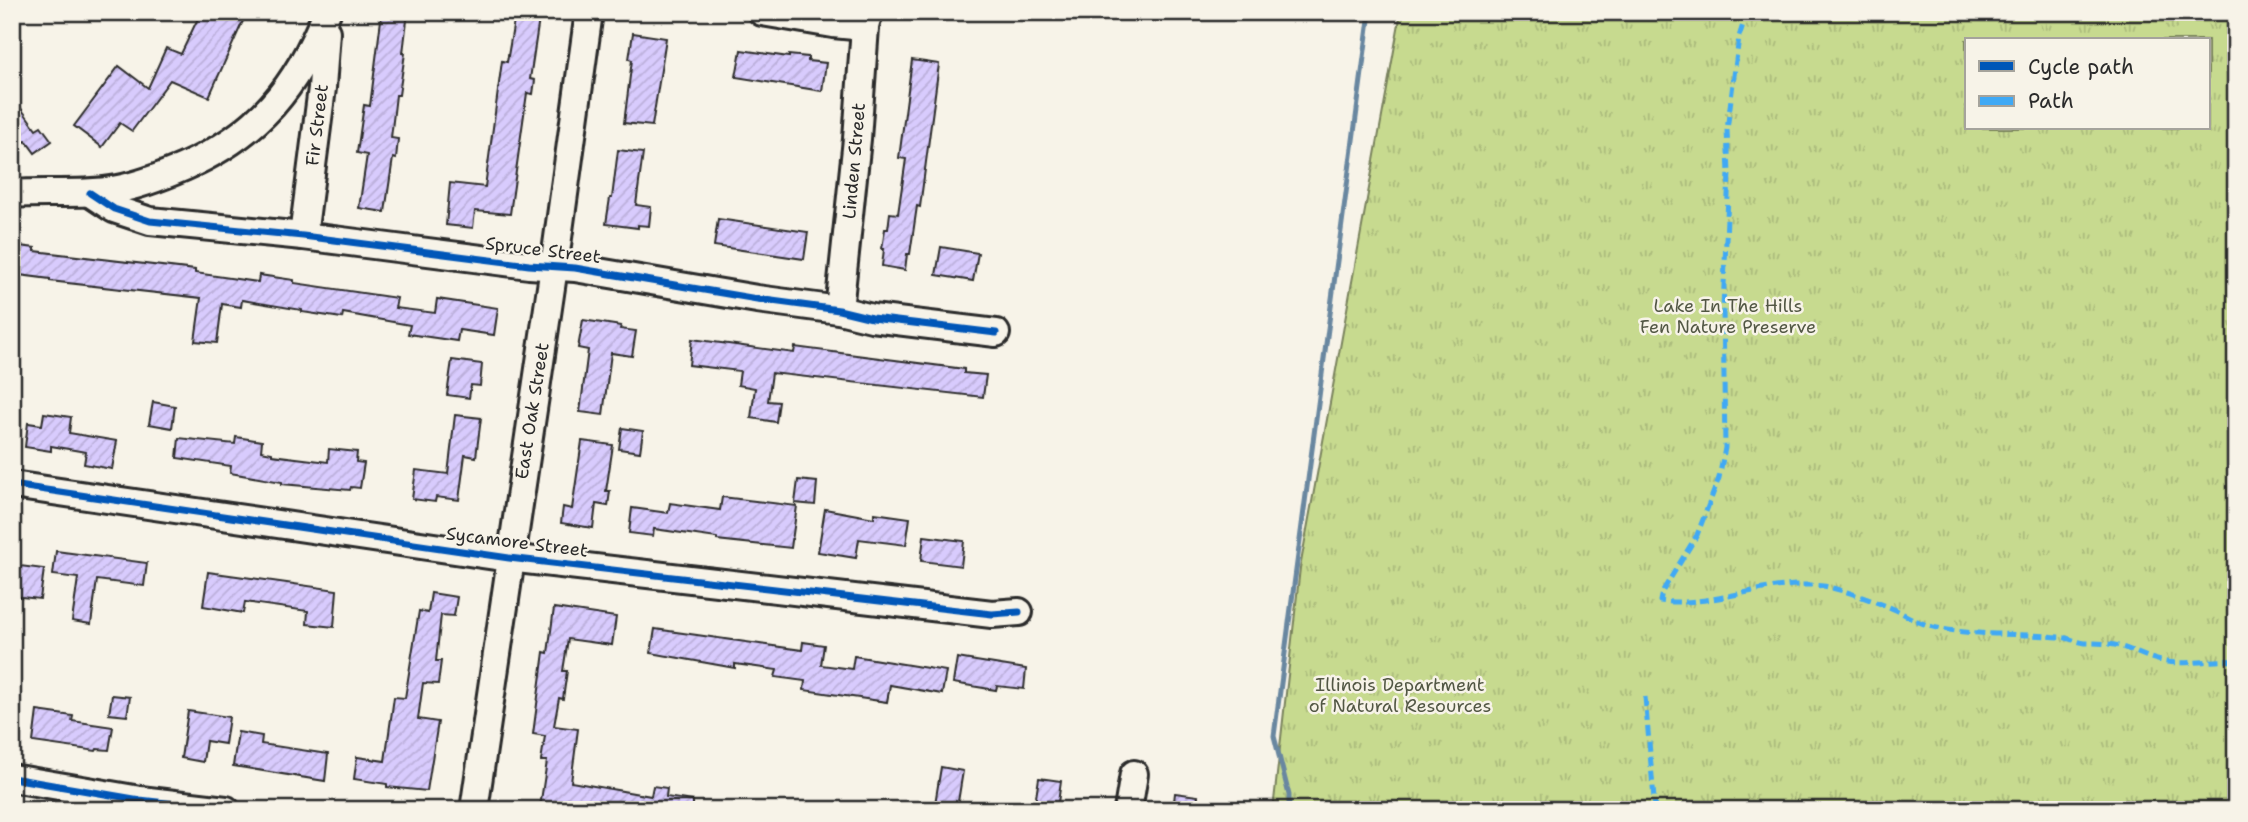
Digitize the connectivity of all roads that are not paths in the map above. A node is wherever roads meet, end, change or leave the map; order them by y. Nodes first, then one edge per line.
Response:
1 (327, 12) edge
2 (589, 12) edge
3 (762, 12) edge
4 (867, 20) edge
5 (90, 193) junction
6 (12, 194) edge
7 (303, 236) junction
8 (554, 267) junction
9 (839, 310) junction
10 (996, 333) dead end
11 (12, 485) edge
12 (509, 558) junction
13 (1019, 612) dead end
14 (1134, 774) dead end
15 (12, 778) edge
16 (226, 810) edge
17 (474, 810) edge
18 (1128, 810) edge

1 - 5 street
1 - 7 street, Fir Street
2 - 8 street, East Oak Street
3 - 4 street
4 - 9 street, Linden Street
5 - 6 street
5 - 7 street, Spruce Street
7 - 8 street, Spruce Street
8 - 9 street, Spruce Street
8 - 12 street, East Oak Street
9 - 10 street, Spruce Street
11 - 12 street, Sycamore Street
12 - 13 street, Sycamore Street
12 - 17 street, East Oak Street
14 - 18 street
15 - 16 street

